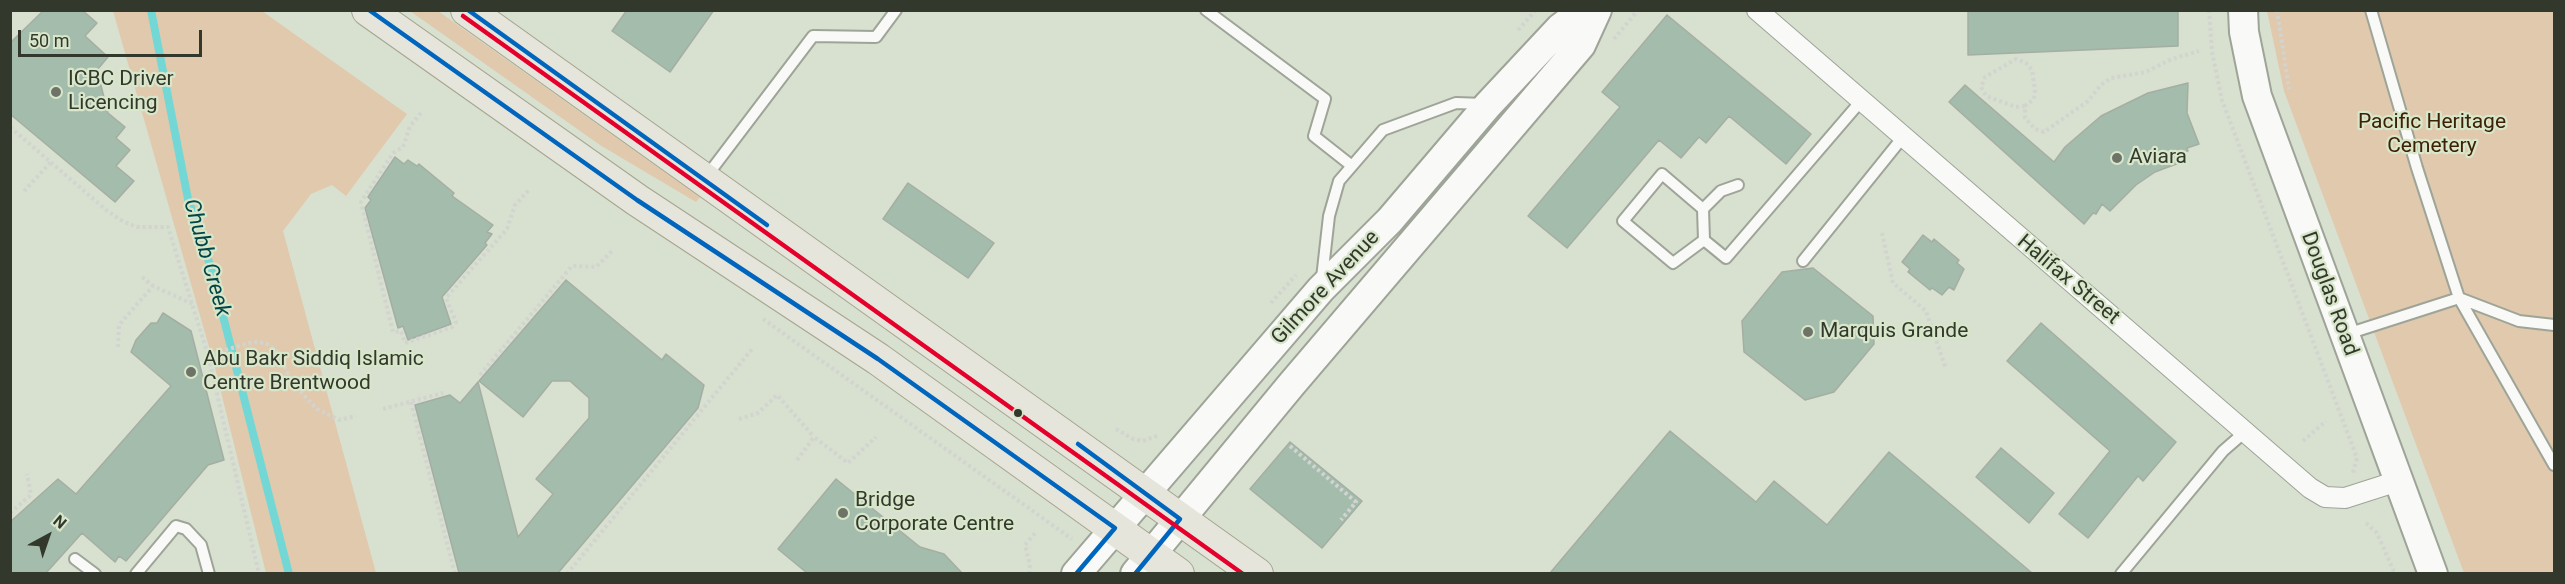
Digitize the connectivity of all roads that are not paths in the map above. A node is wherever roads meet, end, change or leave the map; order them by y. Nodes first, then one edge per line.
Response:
1 (368, 10) edge
2 (467, 10) edge
3 (896, 10) edge
4 (1206, 10) edge
5 (1584, 10) edge
6 (1598, 10) edge
7 (1757, 10) edge
8 (2243, 10) edge
9 (2371, 10) edge
10 (1862, 101) junction
11 (1488, 105) junction
12 (1903, 137) junction
13 (1352, 166) junction
14 (703, 180) junction
15 (1738, 185) dead end
16 (1703, 209) junction
17 (1704, 240) junction
18 (1803, 261) dead end
19 (1321, 289) junction
20 (2459, 298) junction
21 (2554, 325) edge
22 (2344, 335) junction
23 (2246, 431) junction
24 (2554, 465) edge
25 (2398, 481) junction
26 (1145, 493) junction
27 (1180, 519) junction
28 (1115, 528) junction
29 (75, 560) dead end
30 (1084, 564) edge
31 (1143, 564) edge
32 (95, 573) edge
33 (136, 573) edge
34 (209, 573) edge
35 (1178, 573) edge
36 (1257, 573) edge
37 (2121, 573) edge
38 (2433, 573) edge

1 - 28 main road
2 - 14 main road
3 - 14 lane
4 - 13 lane
5 - 11 street, Gilmore Avenue
6 - 27 street, Gilmore Avenue
7 - 10 street, Halifax Street
8 - 22 street, Douglas Road
9 - 20 lane
10 - 12 street, Halifax Street
10 - 17 lane
11 - 13 lane
11 - 19 street, Gilmore Avenue
12 - 18 lane
12 - 23 street, Halifax Street
13 - 19 lane
14 - 26 main road
15 - 16 lane
16 - 17 lane
16 - 17 lane
19 - 26 street, Gilmore Avenue
20 - 21 lane
20 - 22 lane
20 - 24 lane
22 - 25 street, Douglas Road
23 - 25 street, Halifax Street
23 - 37 lane
25 - 38 street, Douglas Road
26 - 27 main road
26 - 28 street, Gilmore Avenue
27 - 31 street, Gilmore Avenue
27 - 36 main road
28 - 30 street, Gilmore Avenue
28 - 31 main road
29 - 32 lane
31 - 35 main road
33 - 34 lane

